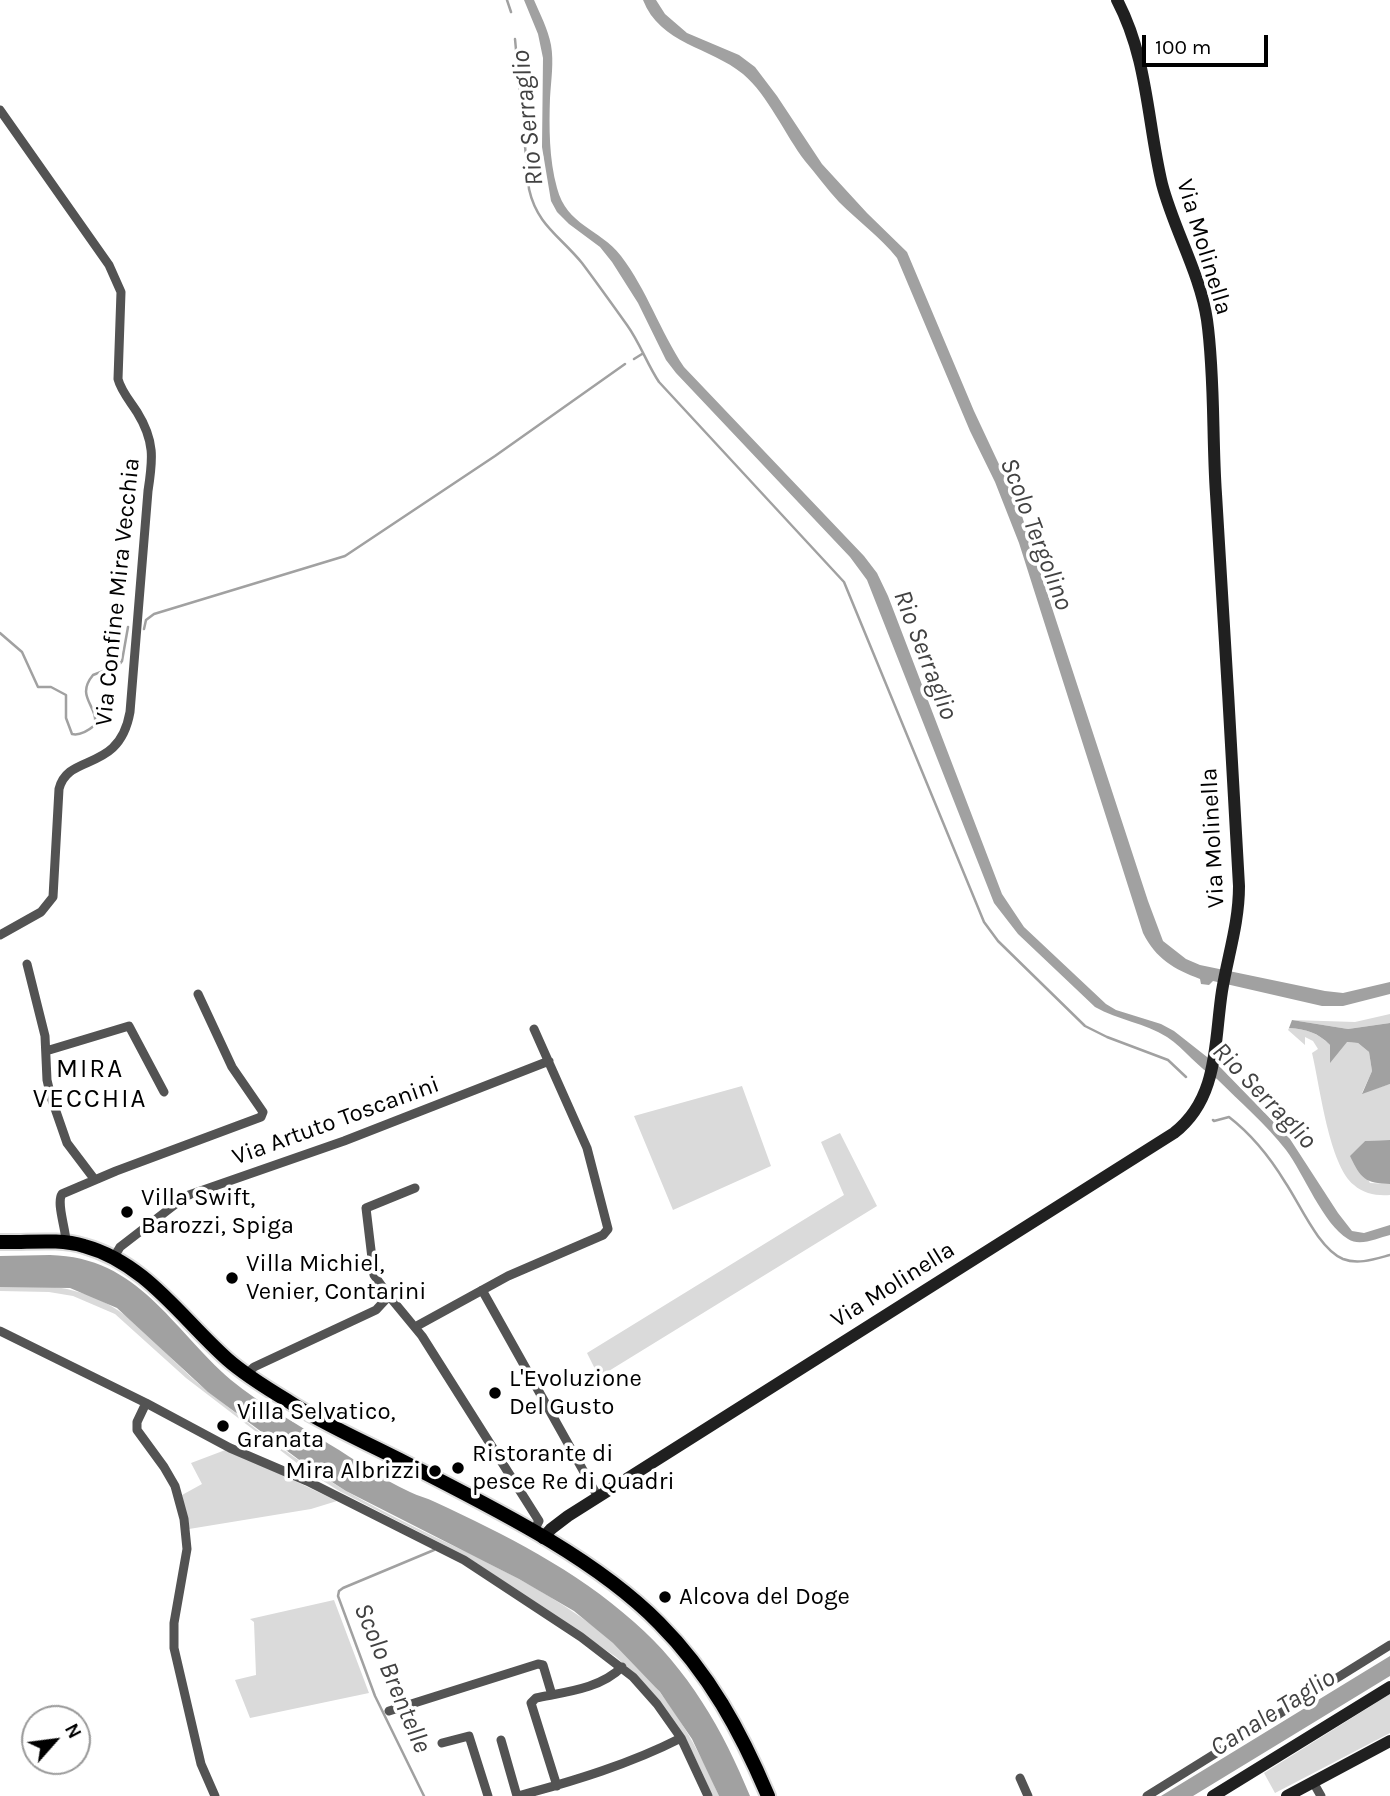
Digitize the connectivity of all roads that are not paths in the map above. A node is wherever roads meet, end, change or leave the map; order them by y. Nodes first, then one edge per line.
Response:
1 (1117, 0) edge
2 (0, 110) edge
3 (0, 935) edge
4 (27, 964) dead end
5 (198, 994) dead end
6 (534, 1028) dead end
7 (46, 1051) junction
8 (549, 1061) junction
9 (164, 1092) dead end
10 (95, 1180) junction
11 (415, 1188) dead end
12 (0, 1242) edge
13 (66, 1242) junction
14 (114, 1257) junction
15 (482, 1290) junction
16 (389, 1296) junction
17 (415, 1327) junction
18 (0, 1331) edge
19 (247, 1374) junction
20 (146, 1403) junction
21 (598, 1497) junction
22 (541, 1530) junction
23 (1390, 1645) edge
24 (622, 1667) junction
25 (1390, 1686) edge
26 (552, 1695) junction
27 (390, 1711) dead end
28 (681, 1738) junction
29 (501, 1740) dead end
30 (1390, 1741) edge
31 (442, 1743) dead end
32 (1020, 1778) dead end
33 (1313, 1782) junction
34 (556, 1786) junction
35 (215, 1796) edge
36 (488, 1796) edge
37 (517, 1796) edge
38 (708, 1796) edge
39 (768, 1796) edge
40 (1028, 1796) edge
41 (1147, 1796) edge
42 (1213, 1796) edge
43 (1287, 1796) edge
44 (1321, 1796) edge

1 - 21 street, Via Molinella
2 - 3 street, Via Confine Mira Vecchia
4 - 7 street
5 - 10 street
6 - 8 street
7 - 9 street
7 - 10 street
8 - 14 street, Via Artuto Toscanini
8 - 15 street
10 - 13 street
11 - 16 street
12 - 13 main road
13 - 14 main road
14 - 19 main road
15 - 17 street
15 - 21 street
16 - 17 street
16 - 19 street
17 - 22 street
18 - 20 street
19 - 22 main road
20 - 24 street
20 - 35 street
21 - 22 street, Via Molinella
22 - 39 main road
23 - 41 street
24 - 26 street
24 - 28 street
25 - 42 street
26 - 27 street
26 - 34 street
28 - 34 street
28 - 38 street
29 - 37 street
30 - 33 street
31 - 36 street
32 - 40 street
33 - 43 street
33 - 44 street
34 - 37 street

